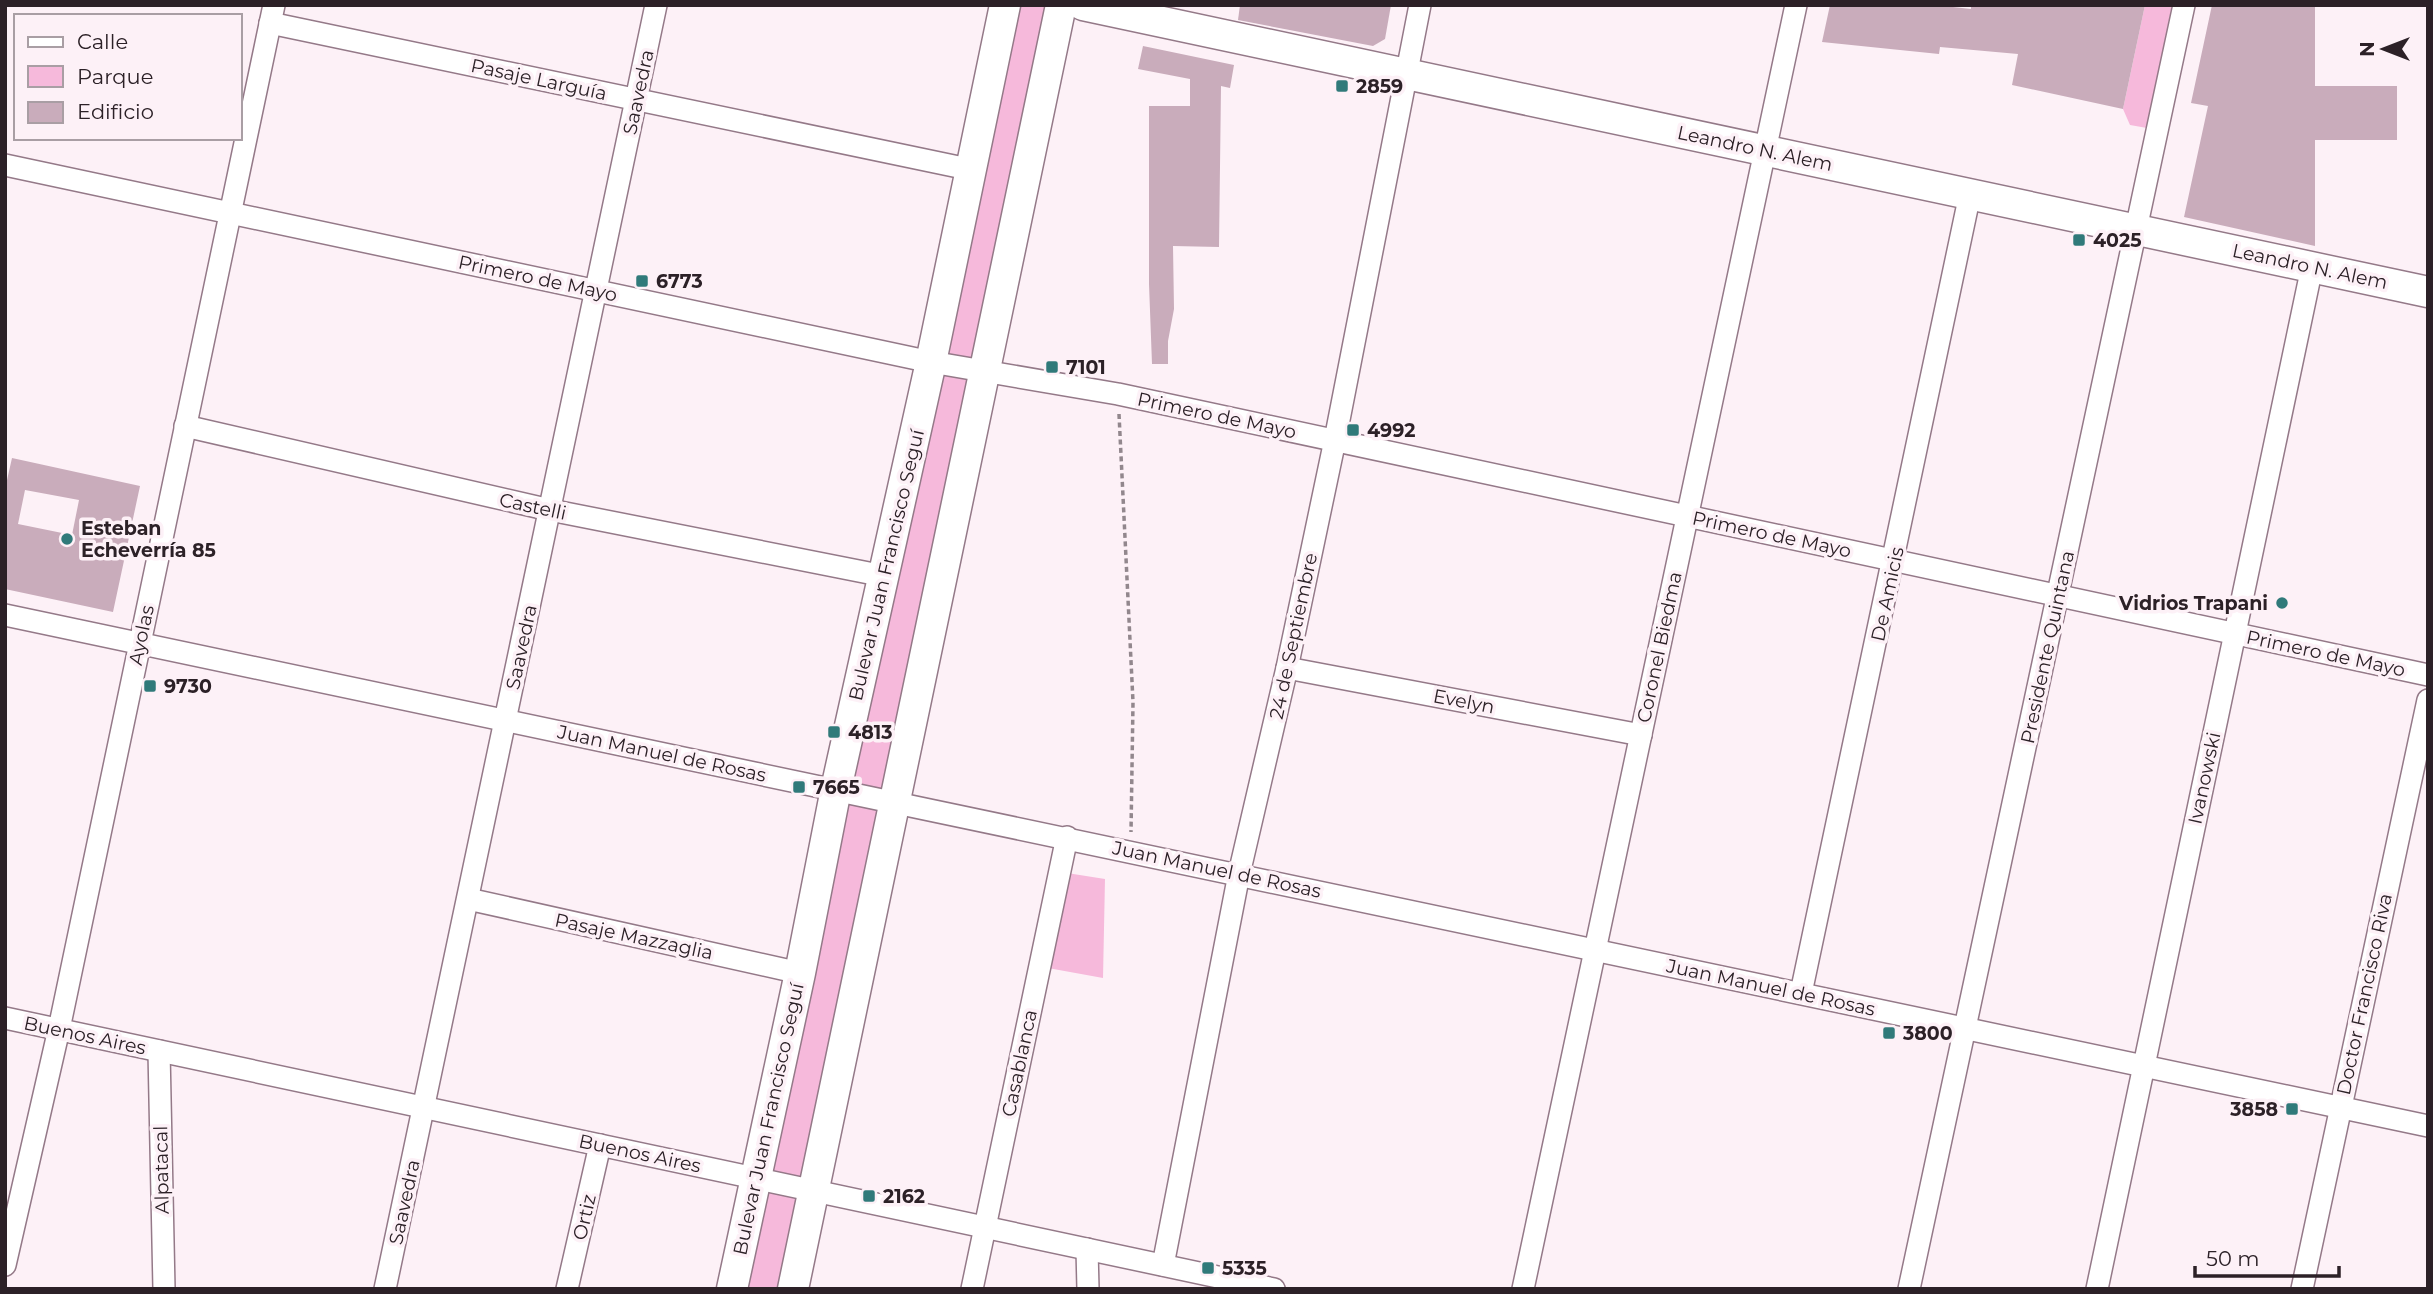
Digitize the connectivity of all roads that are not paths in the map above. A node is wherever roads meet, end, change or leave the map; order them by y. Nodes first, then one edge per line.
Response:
1 (656, 5) edge
2 (1006, 5) edge
3 (1061, 5) edge
4 (1083, 5) edge
5 (1420, 5) edge
6 (1796, 5) edge
7 (2184, 5) edge
8 (272, 14) edge
9 (1406, 74) junction
10 (636, 100) junction
11 (1765, 150) junction
12 (5, 165) edge
13 (972, 170) junction
14 (1970, 194) junction
15 (231, 213) junction
16 (2136, 229) junction
17 (2312, 267) junction
18 (596, 290) junction
19 (2428, 292) edge
20 (931, 362) junction
21 (985, 370) junction
22 (185, 426) junction
23 (1335, 440) junction
24 (550, 510) junction
25 (1688, 516) junction
26 (1894, 560) junction
27 (884, 576) junction
28 (2058, 595) junction
29 (5, 615) edge
30 (2235, 633) junction
31 (139, 643) junction
32 (1287, 668) junction
33 (2428, 675) edge
34 (2428, 700) edge
35 (506, 720) junction
36 (1641, 735) junction
37 (836, 789) junction
38 (895, 801) junction
39 (1067, 837) junction
40 (1239, 874) junction
41 (468, 900) junction
42 (1595, 949) junction
43 (800, 973) junction
44 (1801, 993) junction
45 (5, 1018) edge
46 (1965, 1028) junction
47 (59, 1029) junction
48 (159, 1051) junction
49 (2144, 1065) junction
50 (424, 1107) junction
51 (2340, 1107) junction
52 (2428, 1126) edge
53 (600, 1145) junction
54 (755, 1178) junction
55 (814, 1191) junction
56 (985, 1227) junction
57 (1087, 1249) junction
58 (5, 1265) edge
59 (1163, 1265) junction
60 (164, 1289) edge
61 (385, 1289) edge
62 (567, 1289) edge
63 (732, 1289) edge
64 (793, 1289) edge
65 (972, 1289) edge
66 (1088, 1289) edge
67 (1274, 1289) edge
68 (1523, 1289) edge
69 (1909, 1289) edge
70 (2096, 1289) edge
71 (2302, 1289) edge

1 - 10 street, Saavedra
2 - 13 main road, Bulevar Juan Francisco Seguí
3 - 21 main road
4 - 9 main road, Leandro N. Alem
5 - 9 street, 24 de Septiembre
6 - 11 street, Coronel Biedma
7 - 16 street, Presidente Quintana
8 - 10 street, Pasaje Larguía
8 - 15 street, Ayolas
9 - 11 main road, Leandro N. Alem
9 - 23 street, 24 de Septiembre
10 - 13 street, Pasaje Larguía
10 - 18 street, Saavedra
11 - 14 main road, Leandro N. Alem
11 - 25 street, Coronel Biedma
12 - 15 street, Primero de Mayo
13 - 20 main road, Bulevar Juan Francisco Seguí
14 - 16 main road, Leandro N. Alem
14 - 26 street, De Amicis
15 - 18 street, Primero de Mayo
15 - 22 street, Ayolas
16 - 17 main road, Leandro N. Alem
16 - 28 street, Presidente Quintana
17 - 19 main road, Leandro N. Alem
17 - 30 street, Ivanowski
18 - 20 street, Primero de Mayo
18 - 24 street, Saavedra
20 - 21 street, Primero de Mayo
20 - 27 main road, Bulevar Juan Francisco Seguí
21 - 23 street, Primero de Mayo
21 - 38 main road
22 - 24 street, Castelli
22 - 31 street, Ayolas
23 - 25 street, Primero de Mayo
23 - 32 street, 24 de Septiembre
24 - 27 street, Castelli
24 - 35 street, Saavedra
25 - 26 street, Primero de Mayo
25 - 36 street, Coronel Biedma
26 - 28 street, Primero de Mayo
26 - 44 street, De Amicis
27 - 37 main road, Bulevar Juan Francisco Seguí
28 - 30 street, Primero de Mayo
28 - 46 street, Presidente Quintana
29 - 31 street, Juan Manuel de Rosas
30 - 33 street, Primero de Mayo
30 - 49 street, Ivanowski
31 - 35 street, Juan Manuel de Rosas
31 - 47 street, Ayolas
32 - 36 street, Evelyn
32 - 40 street, 24 de Septiembre
34 - 51 street, Doctor Francisco Riva
35 - 37 street, Juan Manuel de Rosas
35 - 41 street, Saavedra
36 - 42 street, Coronel Biedma
37 - 38 street, Juan Manuel de Rosas
37 - 43 main road, Bulevar Juan Francisco Seguí
38 - 39 street, Juan Manuel de Rosas
38 - 55 main road
39 - 40 street, Juan Manuel de Rosas
39 - 56 street, Casablanca
40 - 42 street, Juan Manuel de Rosas
40 - 59 street, 24 de Septiembre
41 - 43 street, Pasaje Mazzaglia
41 - 50 street, Saavedra
42 - 44 street, Juan Manuel de Rosas
42 - 68 street, Coronel Biedma
43 - 54 main road, Bulevar Juan Francisco Seguí
44 - 46 street, Juan Manuel de Rosas
45 - 47 street, Buenos Aires
46 - 49 street, Juan Manuel de Rosas
46 - 69 street, Presidente Quintana
47 - 48 street, Buenos Aires
47 - 58 street, Ayolas
48 - 50 street, Buenos Aires
48 - 60 street, Alpatacal
49 - 51 street, Juan Manuel de Rosas
49 - 70 street, Ivanowski
50 - 53 street, Buenos Aires
50 - 61 street, Saavedra
51 - 52 street, Juan Manuel de Rosas
51 - 71 street, Doctor Francisco Riva
53 - 54 street, Buenos Aires
53 - 62 street, Ortiz
54 - 55 street, Buenos Aires
54 - 63 main road, Bulevar Juan Francisco Seguí
55 - 56 street, Buenos Aires
55 - 64 main road
56 - 57 street, Buenos Aires
56 - 65 street, Casablanca
57 - 59 street, Buenos Aires
57 - 66 street
59 - 67 street, Buenos Aires

